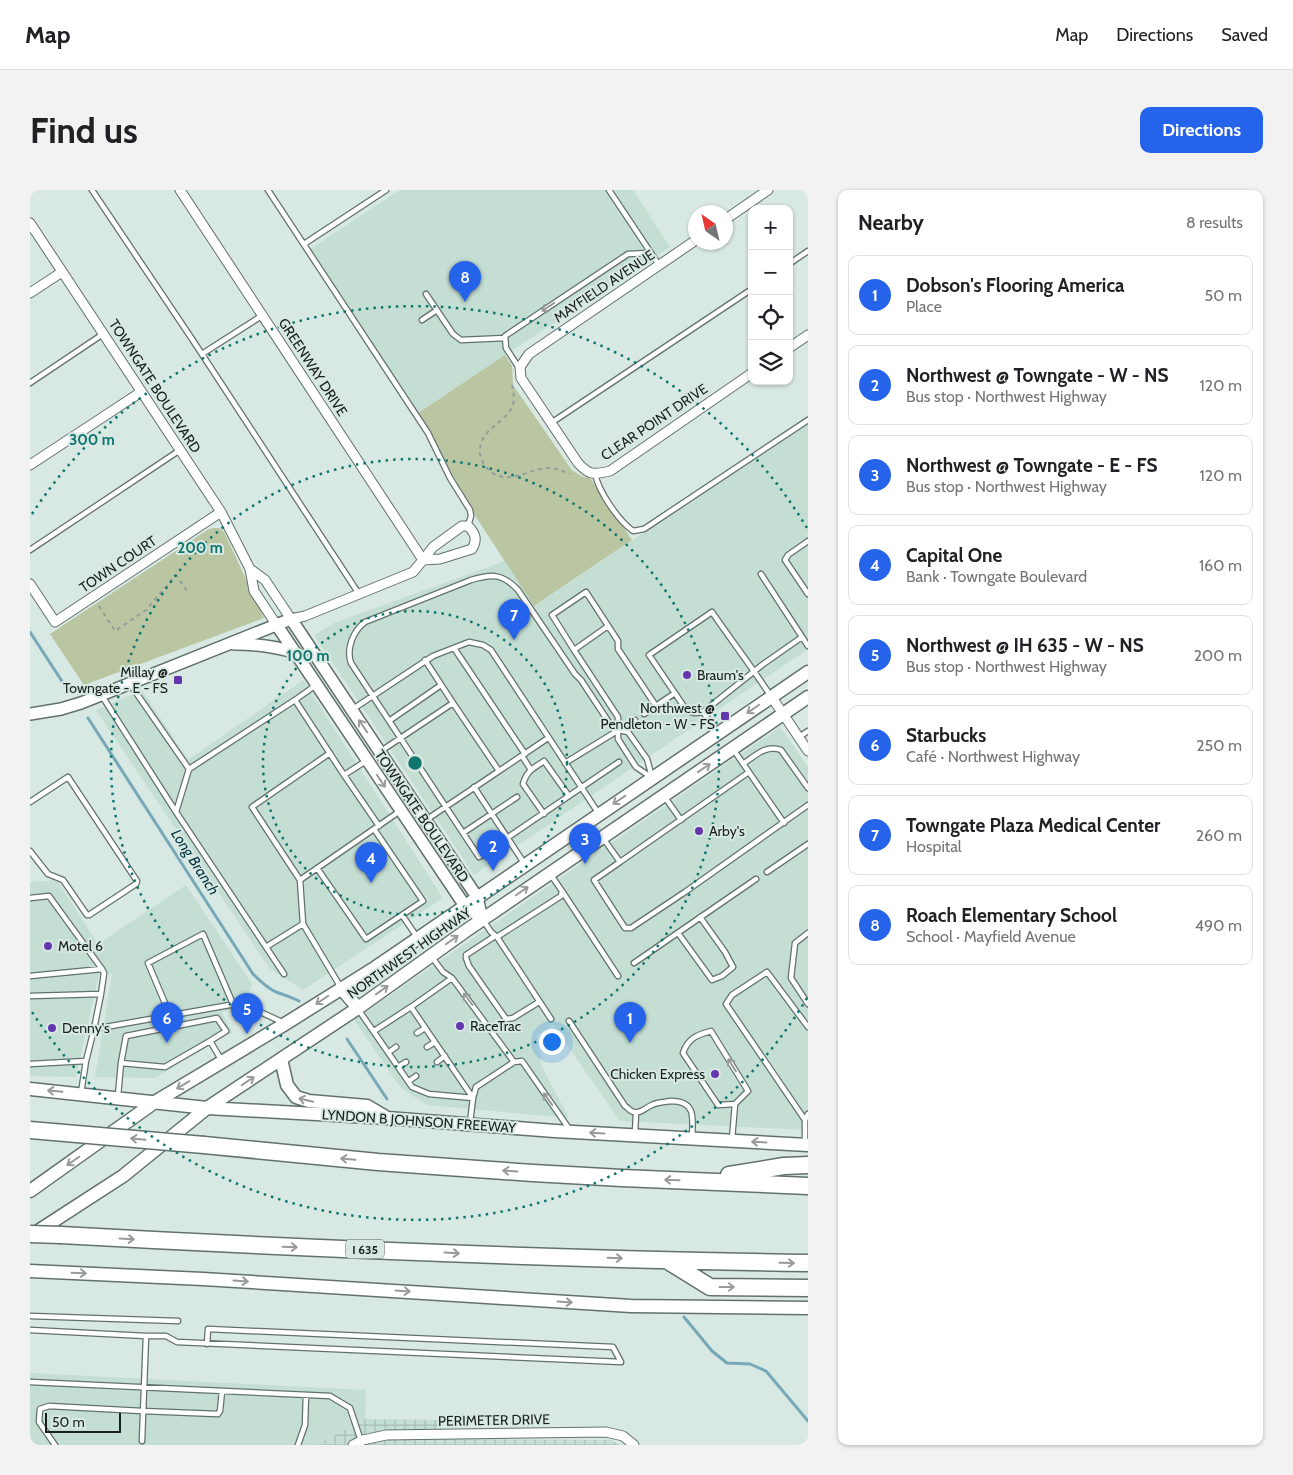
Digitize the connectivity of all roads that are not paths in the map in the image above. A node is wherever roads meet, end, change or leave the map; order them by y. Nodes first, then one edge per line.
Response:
1 (92, 190) edge
2 (180, 190) edge
3 (268, 190) edge
4 (386, 190) edge
5 (609, 190) edge
6 (768, 190) edge
7 (733, 214) edge
8 (30, 223) edge
9 (304, 244) junction
10 (688, 245) edge
11 (808, 251) edge
12 (650, 253) junction
13 (793, 261) edge
14 (659, 265) junction
15 (62, 272) junction
16 (748, 292) edge
17 (30, 293) edge
18 (426, 294) dead end
19 (437, 310) junction
20 (263, 315) junction
21 (422, 320) dead end
22 (104, 334) junction
23 (808, 335) edge
24 (505, 338) junction
25 (793, 345) edge
26 (202, 354) junction
27 (520, 369) junction
28 (748, 376) edge
29 (30, 383) edge
30 (141, 392) junction
31 (808, 420) edge
32 (551, 423) junction
33 (180, 450) junction
34 (30, 465) edge
35 (595, 473) junction
36 (221, 512) junction
37 (468, 526) junction
38 (808, 541) edge
39 (30, 550) edge
40 (423, 560) junction
41 (250, 569) junction
42 (761, 574) dead end
43 (30, 584) edge
44 (359, 594) junction
45 (808, 594) edge
46 (291, 619) junction
47 (276, 624) junction
48 (608, 626) junction
49 (802, 637) junction
50 (228, 644) junction
51 (808, 646) edge
52 (454, 648) junction
53 (574, 650) junction
54 (296, 653) junction
55 (425, 660) junction
56 (755, 672) junction
57 (808, 672) edge
58 (130, 684) junction
59 (317, 685) junction
60 (441, 686) junction
61 (675, 693) junction
62 (102, 696) junction
63 (372, 696) junction
64 (771, 696) junction
65 (808, 697) edge
66 (295, 700) junction
67 (453, 703) junction
68 (656, 706) junction
69 (352, 710) junction
70 (703, 712) junction
71 (30, 714) edge
72 (644, 714) dead end
73 (783, 714) junction
74 (635, 720) dead end
75 (389, 721) junction
76 (619, 730) junction
77 (808, 730) edge
78 (718, 733) junction
79 (799, 737) junction
80 (401, 738) junction
81 (548, 738) junction
82 (732, 748) junction
83 (808, 751) edge
84 (380, 752) junction
85 (330, 753) junction
86 (523, 755) junction
87 (367, 760) junction
88 (620, 762) dead end
89 (565, 763) junction
90 (743, 764) junction
91 (190, 769) junction
92 (500, 770) junction
93 (531, 770) junction
94 (749, 772) junction
95 (344, 775) junction
96 (652, 778) junction
97 (474, 787) junction
98 (581, 787) junction
99 (808, 788) edge
100 (664, 795) junction
101 (569, 796) junction
102 (517, 797) dead end
103 (30, 802) edge
104 (808, 805) edge
105 (446, 806) junction
106 (401, 810) junction
107 (176, 812) junction
108 (492, 814) junction
109 (544, 814) junction
110 (599, 814) junction
111 (426, 820) junction
112 (681, 820) junction
113 (784, 823) junction
114 (376, 828) junction
115 (463, 833) junction
116 (602, 837) junction
117 (508, 838) junction
118 (808, 844) edge
119 (30, 851) edge
120 (620, 862) junction
121 (525, 864) junction
122 (317, 868) junction
123 (767, 872) dead end
124 (550, 873) junction
125 (756, 879) dead end
126 (300, 880) junction
127 (562, 891) junction
128 (477, 897) junction
129 (30, 898) edge
130 (465, 906) junction
131 (402, 915) junction
132 (700, 917) junction
133 (482, 919) junction
134 (303, 924) junction
135 (678, 932) junction
136 (808, 933) edge
137 (496, 936) junction
138 (417, 938) junction
139 (266, 947) junction
140 (430, 955) junction
141 (634, 963) dead end
142 (102, 970) junction
143 (284, 974) dead end
144 (30, 976) edge
145 (618, 976) dead end
146 (452, 978) junction
147 (341, 988) junction
148 (101, 994) junction
149 (30, 996) edge
150 (539, 1002) junction
151 (233, 1004) junction
152 (808, 1004) edge
153 (411, 1007) junction
154 (212, 1008) junction
155 (358, 1008) junction
156 (170, 1015) junction
157 (218, 1018) junction
158 (551, 1019) dead end
159 (569, 1022) dead end
160 (285, 1024) junction
161 (94, 1028) junction
162 (425, 1028) junction
163 (808, 1028) edge
164 (374, 1031) junction
165 (418, 1033) dead end
166 (210, 1041) junction
167 (435, 1042) junction
168 (396, 1047) dead end
169 (427, 1047) dead end
170 (389, 1052) junction
171 (445, 1056) junction
172 (281, 1059) junction
173 (86, 1061) junction
174 (222, 1061) junction
175 (406, 1062) dead end
176 (437, 1062) dead end
177 (514, 1062) junction
178 (121, 1063) junction
179 (30, 1064) edge
180 (398, 1067) junction
181 (416, 1076) dead end
182 (409, 1082) junction
183 (30, 1088) edge
184 (81, 1093) junction
185 (117, 1097) junction
186 (474, 1098) junction
187 (155, 1102) junction
188 (736, 1104) junction
189 (207, 1108) junction
190 (636, 1113) junction
191 (808, 1114) edge
192 (386, 1118) junction
193 (805, 1120) junction
194 (470, 1124) junction
195 (30, 1130) edge
196 (572, 1132) junction
197 (635, 1135) junction
198 (692, 1139) junction
199 (732, 1141) junction
200 (807, 1144) edge
201 (808, 1165) edge
202 (696, 1180) junction
203 (808, 1186) edge
204 (30, 1191) edge
205 (30, 1235) edge
206 (668, 1261) junction
207 (808, 1263) edge
208 (30, 1271) edge
209 (808, 1288) edge
210 (808, 1308) edge
211 (30, 1316) edge
212 (178, 1321) dead end
213 (30, 1330) edge
214 (146, 1336) junction
215 (207, 1344) junction
216 (30, 1382) edge
217 (143, 1387) junction
218 (222, 1391) junction
219 (306, 1395) junction
220 (142, 1411) junction
221 (142, 1441) dead end
222 (357, 1443) edge
223 (55, 1445) edge
224 (298, 1445) edge
225 (634, 1445) edge

1 - 26 lane
2 - 20 street, GREENWAY DRIVE
3 - 9 lane
4 - 9 lane
5 - 12 lane
6 - 7 street
8 - 15 street, TOWNGATE BOULEVARD
9 - 37 lane
10 - 14 street, MAYFIELD AVENUE
11 - 13 lane
12 - 14 lane
12 -> 24 lane
14 - 27 street, MAYFIELD AVENUE
15 - 17 street
15 - 22 street, TOWNGATE BOULEVARD
16 - 32 lane
18 - 19 lane
19 - 21 lane
19 - 24 lane
20 - 26 lane
20 - 40 street, GREENWAY DRIVE
22 - 29 lane
22 - 30 street, TOWNGATE BOULEVARD
23 - 25 street
24 - 27 lane
26 - 44 lane
27 - 32 street, CLEAR POINT DRIVE
28 - 35 street, CLEAR POINT DRIVE
30 - 33 street, TOWNGATE BOULEVARD
30 - 34 street
31 - 35 lane
32 - 35 street, CLEAR POINT DRIVE
33 - 36 street, TOWNGATE BOULEVARD
33 - 39 lane
36 - 41 street, TOWNGATE BOULEVARD
36 - 43 street, TOWN COURT
37 - 40 street
37 - 40 street
38 - 45 lane
40 - 44 street
41 - 46 street, TOWNGATE BOULEVARD
41 - 47 street, TOWNGATE BOULEVARD
42 - 49 lane
44 - 46 street
46 - 47 street
46 - 69 street, TOWNGATE BOULEVARD
47 - 50 street
47 - 54 street, TOWNGATE BOULEVARD
48 - 53 lane
48 - 53 lane
48 - 68 lane
49 - 51 lane
49 - 56 lane
50 - 54 street
50 - 58 street
52 - 55 lane
52 - 81 lane
52 - 86 lane
53 - 76 lane
54 - 59 street, TOWNGATE BOULEVARD
55 - 60 lane
55 - 63 lane
56 - 61 lane
56 - 64 lane
56 - 70 lane
57 - 64 main road, NORTHWEST HIGHWAY
58 - 62 street
58 - 91 lane
59 - 66 lane
59 - 87 street, TOWNGATE BOULEVARD
60 - 67 lane
60 - 75 lane
61 - 68 lane
61 - 70 lane
62 - 71 street
62 - 107 lane
63 - 69 lane
63 - 75 lane
63 - 76 lane
64 - 73 street
64 -> 78 main road, NORTHWEST HIGHWAY
65 - 73 main road, NORTHWEST HIGHWAY
66 - 85 lane
66 - 91 lane
67 - 80 lane
67 - 92 lane
68 - 72 lane
84 -> 69 street, TOWNGATE BOULEVARD
70 - 78 lane
73 - 79 street
73 - 82 main road, NORTHWEST HIGHWAY
74 - 76 lane
75 - 80 lane
76 - 89 lane
76 - 96 lane
76 - 96 lane
77 - 79 lane
78 - 96 main road, NORTHWEST HIGHWAY
79 - 83 street
80 - 84 lane
80 - 105 lane
81 - 86 lane
81 - 89 lane
82 - 90 lane
100 -> 82 main road, NORTHWEST HIGHWAY
84 - 87 street
84 - 111 street, TOWNGATE BOULEVARD
85 - 95 lane
85 - 126 lane
86 - 92 lane
86 - 93 lane
87 - 95 lane
87 -> 106 street, TOWNGATE BOULEVARD
88 - 98 lane
89 - 98 lane
90 - 94 lane
90 - 99 lane
91 - 107 lane
92 - 97 lane
93 - 101 lane
93 - 109 lane
94 - 112 lane
94 - 113 lane
95 - 114 lane
96 - 100 main road
96 -> 110 main road, NORTHWEST HIGHWAY
97 - 105 lane
97 - 108 lane
98 - 101 lane
98 - 110 lane
100 - 112 lane
100 - 116 main road, NORTHWEST HIGHWAY
101 - 109 lane
102 - 108 lane
103 - 119 lane
104 - 113 lane
105 - 111 lane
105 - 115 lane
106 - 114 lane
106 - 130 street, TOWNGATE BOULEVARD
107 - 139 lane
108 - 115 lane
108 - 117 lane
109 - 117 lane
110 - 121 main road, NORTHWEST HIGHWAY
111 - 128 street, TOWNGATE BOULEVARD
112 - 120 lane
113 - 120 lane
114 - 122 lane
114 - 131 lane
115 - 117 lane
116 - 120 lane
116 - 124 main road, NORTHWEST HIGHWAY
117 - 121 lane
118 - 123 lane
121 - 128 main road, NORTHWEST HIGHWAY
122 - 126 lane
122 - 131 lane
124 - 127 lane
133 -> 124 main road, NORTHWEST HIGHWAY
125 - 132 lane
126 - 134 lane
127 - 137 lane
127 - 145 lane
128 - 130 main road, NORTHWEST HIGHWAY
128 - 133 street, TOWNGATE BOULEVARD
129 - 142 lane
130 - 133 street, TOWNGATE BOULEVARD
130 - 138 main road, NORTHWEST HIGHWAY
131 - 138 lane
132 - 135 lane
132 - 135 lane
133 - 137 lane
140 -> 133 main road, NORTHWEST HIGHWAY
134 - 139 lane
134 - 147 lane
135 - 141 lane
136 - 152 lane
137 - 150 lane
137 - 150 lane
138 - 147 main road, NORTHWEST HIGHWAY
139 - 143 lane
140 - 146 lane
155 -> 140 main road, NORTHWEST HIGHWAY
142 - 144 lane
142 - 148 lane
146 - 153 lane
177 -> 146 lane
147 - 155 main road
147 -> 160 main road, NORTHWEST HIGHWAY
148 - 149 lane
148 - 161 lane
150 - 158 lane
151 - 154 lane
151 - 156 lane
151 - 160 lane
153 - 162 lane
153 - 164 lane
154 - 156 lane
154 - 157 lane
155 - 164 lane
155 - 172 main road, NORTHWEST HIGHWAY
156 - 161 lane
157 - 166 lane
157 - 178 lane
159 - 190 lane
160 - 174 main road, NORTHWEST HIGHWAY
161 - 173 lane
162 - 165 lane
162 - 167 lane
163 - 193 lane
164 - 170 lane
166 - 174 lane
166 - 178 lane
167 - 169 lane
167 - 171 lane
168 - 170 lane
170 - 180 lane
171 - 176 lane
171 - 186 lane
189 -> 172 main road, NORTHWEST HIGHWAY
192 -> 172 main road
173 - 179 lane
173 - 184 lane
174 -> 187 main road, NORTHWEST HIGHWAY
175 - 180 lane
177 - 186 lane
196 -> 177 lane
178 - 185 lane
180 - 182 lane
181 - 182 lane
182 - 186 lane
184 -> 183 main road, LYNDON B JOHNSON FREEWAY
184 - 185 main road, LYNDON B JOHNSON FREEWAY
185 - 187 main road, LYNDON B JOHNSON FREEWAY
186 - 194 lane
187 - 189 main road, LYNDON B JOHNSON FREEWAY
187 -> 204 main road, NORTHWEST HIGHWAY
188 -> 188 lane
188 - 199 lane
189 - 192 main road, LYNDON B JOHNSON FREEWAY
189 - 205 main road, NORTHWEST HIGHWAY
190 - 197 lane
190 - 198 lane
191 - 193 lane
192 - 194 main road, LYNDON B JOHNSON FREEWAY
193 - 200 lane
194 - 196 main road, LYNDON B JOHNSON FREEWAY
202 -> 195 highway, bridge
197 -> 196 main road, LYNDON B JOHNSON FREEWAY
197 - 198 main road, LYNDON B JOHNSON FREEWAY
198 - 199 main road, LYNDON B JOHNSON FREEWAY
200 -> 199 main road, LYNDON B JOHNSON FREEWAY
201 - 202 highway
202 - 203 highway
205 -> 206 highway, I 635, bridge
206 -> 207 highway, I 635
206 -> 209 highway
208 -> 210 main road
211 - 212 lane
213 - 214 lane
214 - 215 lane
214 - 217 lane
215 - 215 lane
216 - 217 lane
217 - 218 lane
217 - 220 lane
218 - 219 lane
218 - 220 lane
219 - 222 lane
219 - 224 lane
220 - 221 lane
220 - 223 lane
222 - 225 street, PERIMETER DRIVE

